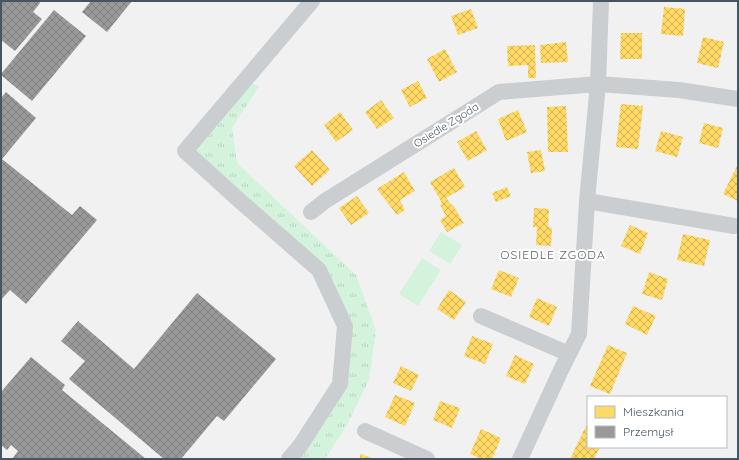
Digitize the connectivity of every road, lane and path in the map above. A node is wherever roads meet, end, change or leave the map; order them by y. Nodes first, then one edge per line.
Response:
1 (312, 1) edge
2 (601, 1) edge
3 (598, 84) junction
4 (738, 99) edge
5 (587, 201) junction
6 (312, 212) dead end
7 (734, 226) dead end
8 (482, 316) dead end
9 (569, 354) junction
10 (365, 432) dead end
11 (289, 459) edge
12 (427, 459) edge
13 (520, 459) edge

1 - 11 street
2 - 3 street
3 - 4 street, Osiedle Zgoda
3 - 5 street
3 - 6 street, Osiedle Zgoda
5 - 7 street
5 - 9 street
8 - 9 street
9 - 13 street
10 - 12 street

